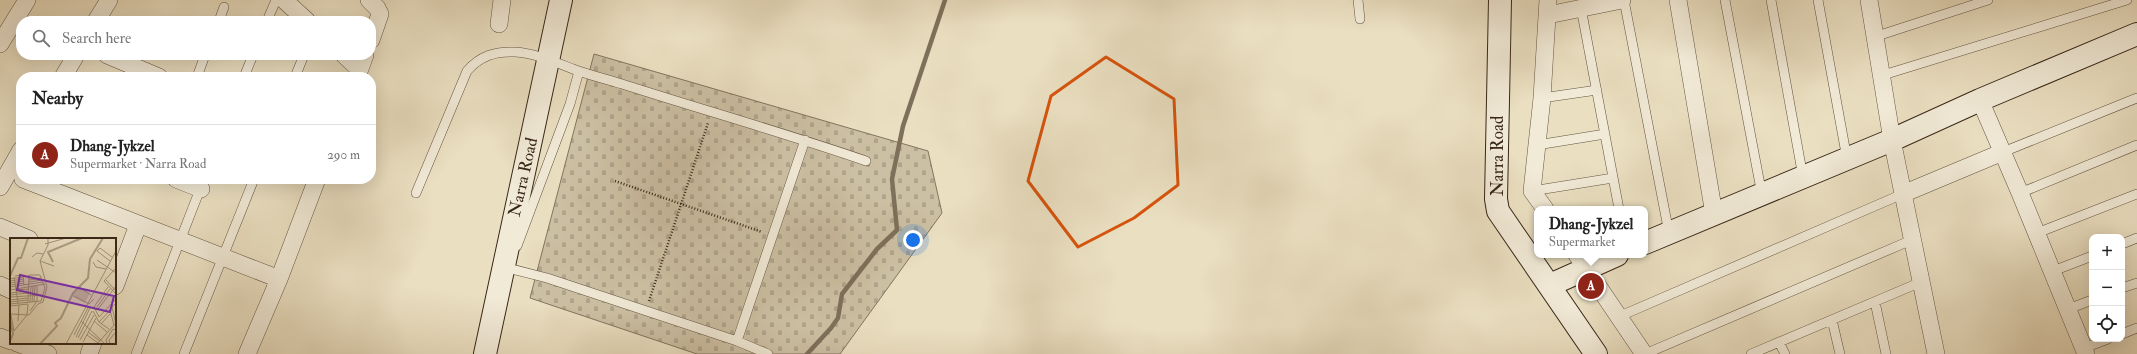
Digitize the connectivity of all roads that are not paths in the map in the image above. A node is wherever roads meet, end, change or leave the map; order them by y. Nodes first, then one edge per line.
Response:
1 (27, 0) edge
2 (109, 0) edge
3 (276, 0) edge
4 (284, 0) edge
5 (369, 0) edge
6 (502, 0) edge
7 (561, 0) edge
8 (1358, 0) edge
9 (1500, 0) edge
10 (1623, 0) edge
11 (1678, 0) edge
12 (1725, 0) edge
13 (1771, 0) edge
14 (1818, 0) edge
15 (1869, 0) edge
16 (1988, 0) edge
17 (2127, 0) edge
18 (224, 7) dead end
19 (1548, 8) edge
20 (1581, 8) junction
21 (99, 16) edge
22 (221, 16) edge
23 (269, 16) edge
24 (302, 16) edge
25 (1360, 19) dead end
26 (5, 23) edge
27 (499, 24) dead end
28 (376, 26) edge
29 (2137, 34) edge
30 (1874, 37) junction
31 (0, 44) edge
32 (73, 60) edge
33 (119, 60) edge
34 (203, 60) edge
35 (251, 60) edge
36 (302, 60) edge
37 (351, 60) edge
38 (549, 60) junction
39 (360, 67) edge
40 (579, 71) junction
41 (66, 72) edge
42 (147, 72) edge
43 (199, 72) edge
44 (246, 72) edge
45 (297, 72) edge
46 (1880, 76) junction
47 (1597, 90) junction
48 (1542, 98) junction
49 (2137, 98) edge
50 (1980, 100) junction
51 (1605, 134) junction
52 (805, 140) junction
53 (1892, 140) junction
54 (1537, 145) junction
55 (2137, 145) edge
56 (2003, 152) junction
57 (1847, 159) junction
58 (866, 161) dead end
59 (16, 168) edge
60 (1613, 178) junction
61 (1803, 178) junction
62 (13, 179) edge
63 (27, 184) edge
64 (203, 184) edge
65 (252, 184) edge
66 (315, 184) edge
67 (1532, 191) junction
68 (416, 193) dead end
69 (1904, 193) junction
70 (2020, 193) junction
71 (2137, 194) edge
72 (1762, 195) junction
73 (1543, 206) edge
74 (1618, 206) edge
75 (1714, 214) junction
76 (138, 225) junction
77 (0, 227) edge
78 (1669, 233) junction
79 (2037, 233) junction
80 (27, 238) edge
81 (2137, 238) edge
82 (1914, 239) junction
83 (180, 242) junction
84 (1648, 242) edge
85 (2125, 243) edge
86 (222, 257) junction
87 (2089, 257) edge
88 (1599, 258) edge
89 (1581, 261) edge
90 (504, 263) junction
91 (2052, 271) junction
92 (116, 279) edge
93 (279, 280) junction
94 (1921, 282) junction
95 (2137, 283) edge
96 (0, 285) edge
97 (1550, 285) junction
98 (2125, 287) edge
99 (10, 290) edge
100 (2089, 301) edge
101 (1875, 302) junction
102 (2068, 309) junction
103 (1618, 316) junction
104 (1832, 320) junction
105 (2137, 328) edge
106 (2125, 333) edge
107 (0, 337) edge
108 (10, 341) edge
109 (737, 341) junction
110 (1779, 342) junction
111 (2102, 342) edge
112 (21, 344) edge
113 (93, 344) edge
114 (2085, 351) edge
115 (48, 354) edge
116 (89, 354) edge
117 (136, 354) edge
118 (184, 354) edge
119 (247, 354) edge
120 (484, 354) edge
121 (768, 354) edge
122 (1596, 354) edge
123 (1644, 354) edge
124 (1751, 354) edge
125 (1785, 354) edge
126 (1840, 354) edge
127 (1886, 354) edge
128 (1936, 354) edge

1 - 26 street
2 - 21 street
3 - 23 lane
4 - 24 street
5 - 28 street
6 - 27 street
7 - 38 street, Narra Road
8 - 25 lane
9 - 97 street, Narra Road
10 - 20 street
10 - 78 lane
11 - 75 street
12 - 72 lane
13 - 61 lane
14 - 57 lane
15 - 30 street
16 - 30 lane
17 - 46 lane
18 - 22 lane
19 - 20 street
19 - 48 street
20 - 47 lane
26 - 31 street
29 - 50 street
30 - 46 street
32 - 41 street
33 - 42 street
34 - 43 lane
35 - 44 lane
36 - 45 lane
37 - 39 street
38 - 40 lane
38 - 68 lane
38 - 90 street, Narra Road
40 - 52 lane
40 - 90 lane
46 - 53 street
47 - 48 lane
47 - 51 lane
48 - 54 street
49 - 56 lane
50 - 53 street
50 - 56 street
51 - 54 lane
51 - 60 lane
52 - 58 lane
52 - 109 lane
53 - 57 street
53 - 69 street
54 - 67 street
55 - 70 lane
56 - 69 street
56 - 70 street
57 - 61 street
59 - 62 street
60 - 67 lane
60 - 74 lane
61 - 72 street
63 - 76 street
64 - 83 lane
65 - 86 lane
66 - 93 street
67 - 73 street
69 - 82 street
69 - 103 lane
70 - 79 street
71 - 79 lane
72 - 75 street
75 - 78 street
76 - 83 street
76 - 92 street
77 - 80 street
78 - 84 street
79 - 91 street
81 - 85 lane
82 - 94 street
82 - 123 lane
83 - 86 street
83 - 117 lane
86 - 93 street
86 - 118 lane
87 - 91 lane
88 - 89 street
89 - 97 street
89 - 103 street
90 - 109 lane
90 - 120 street, Narra Road
91 - 102 street
93 - 119 street
94 - 101 lane
94 - 128 street
95 - 98 lane
96 - 99 street
97 - 122 street, Narra Road
100 - 102 lane
101 - 104 lane
101 - 127 lane
102 - 114 street
103 - 123 street
104 - 110 lane
104 - 126 lane
105 - 106 lane
107 - 108 street
109 - 121 lane
110 - 124 lane
110 - 125 lane
111 - 114 lane
112 - 115 street
113 - 116 street

